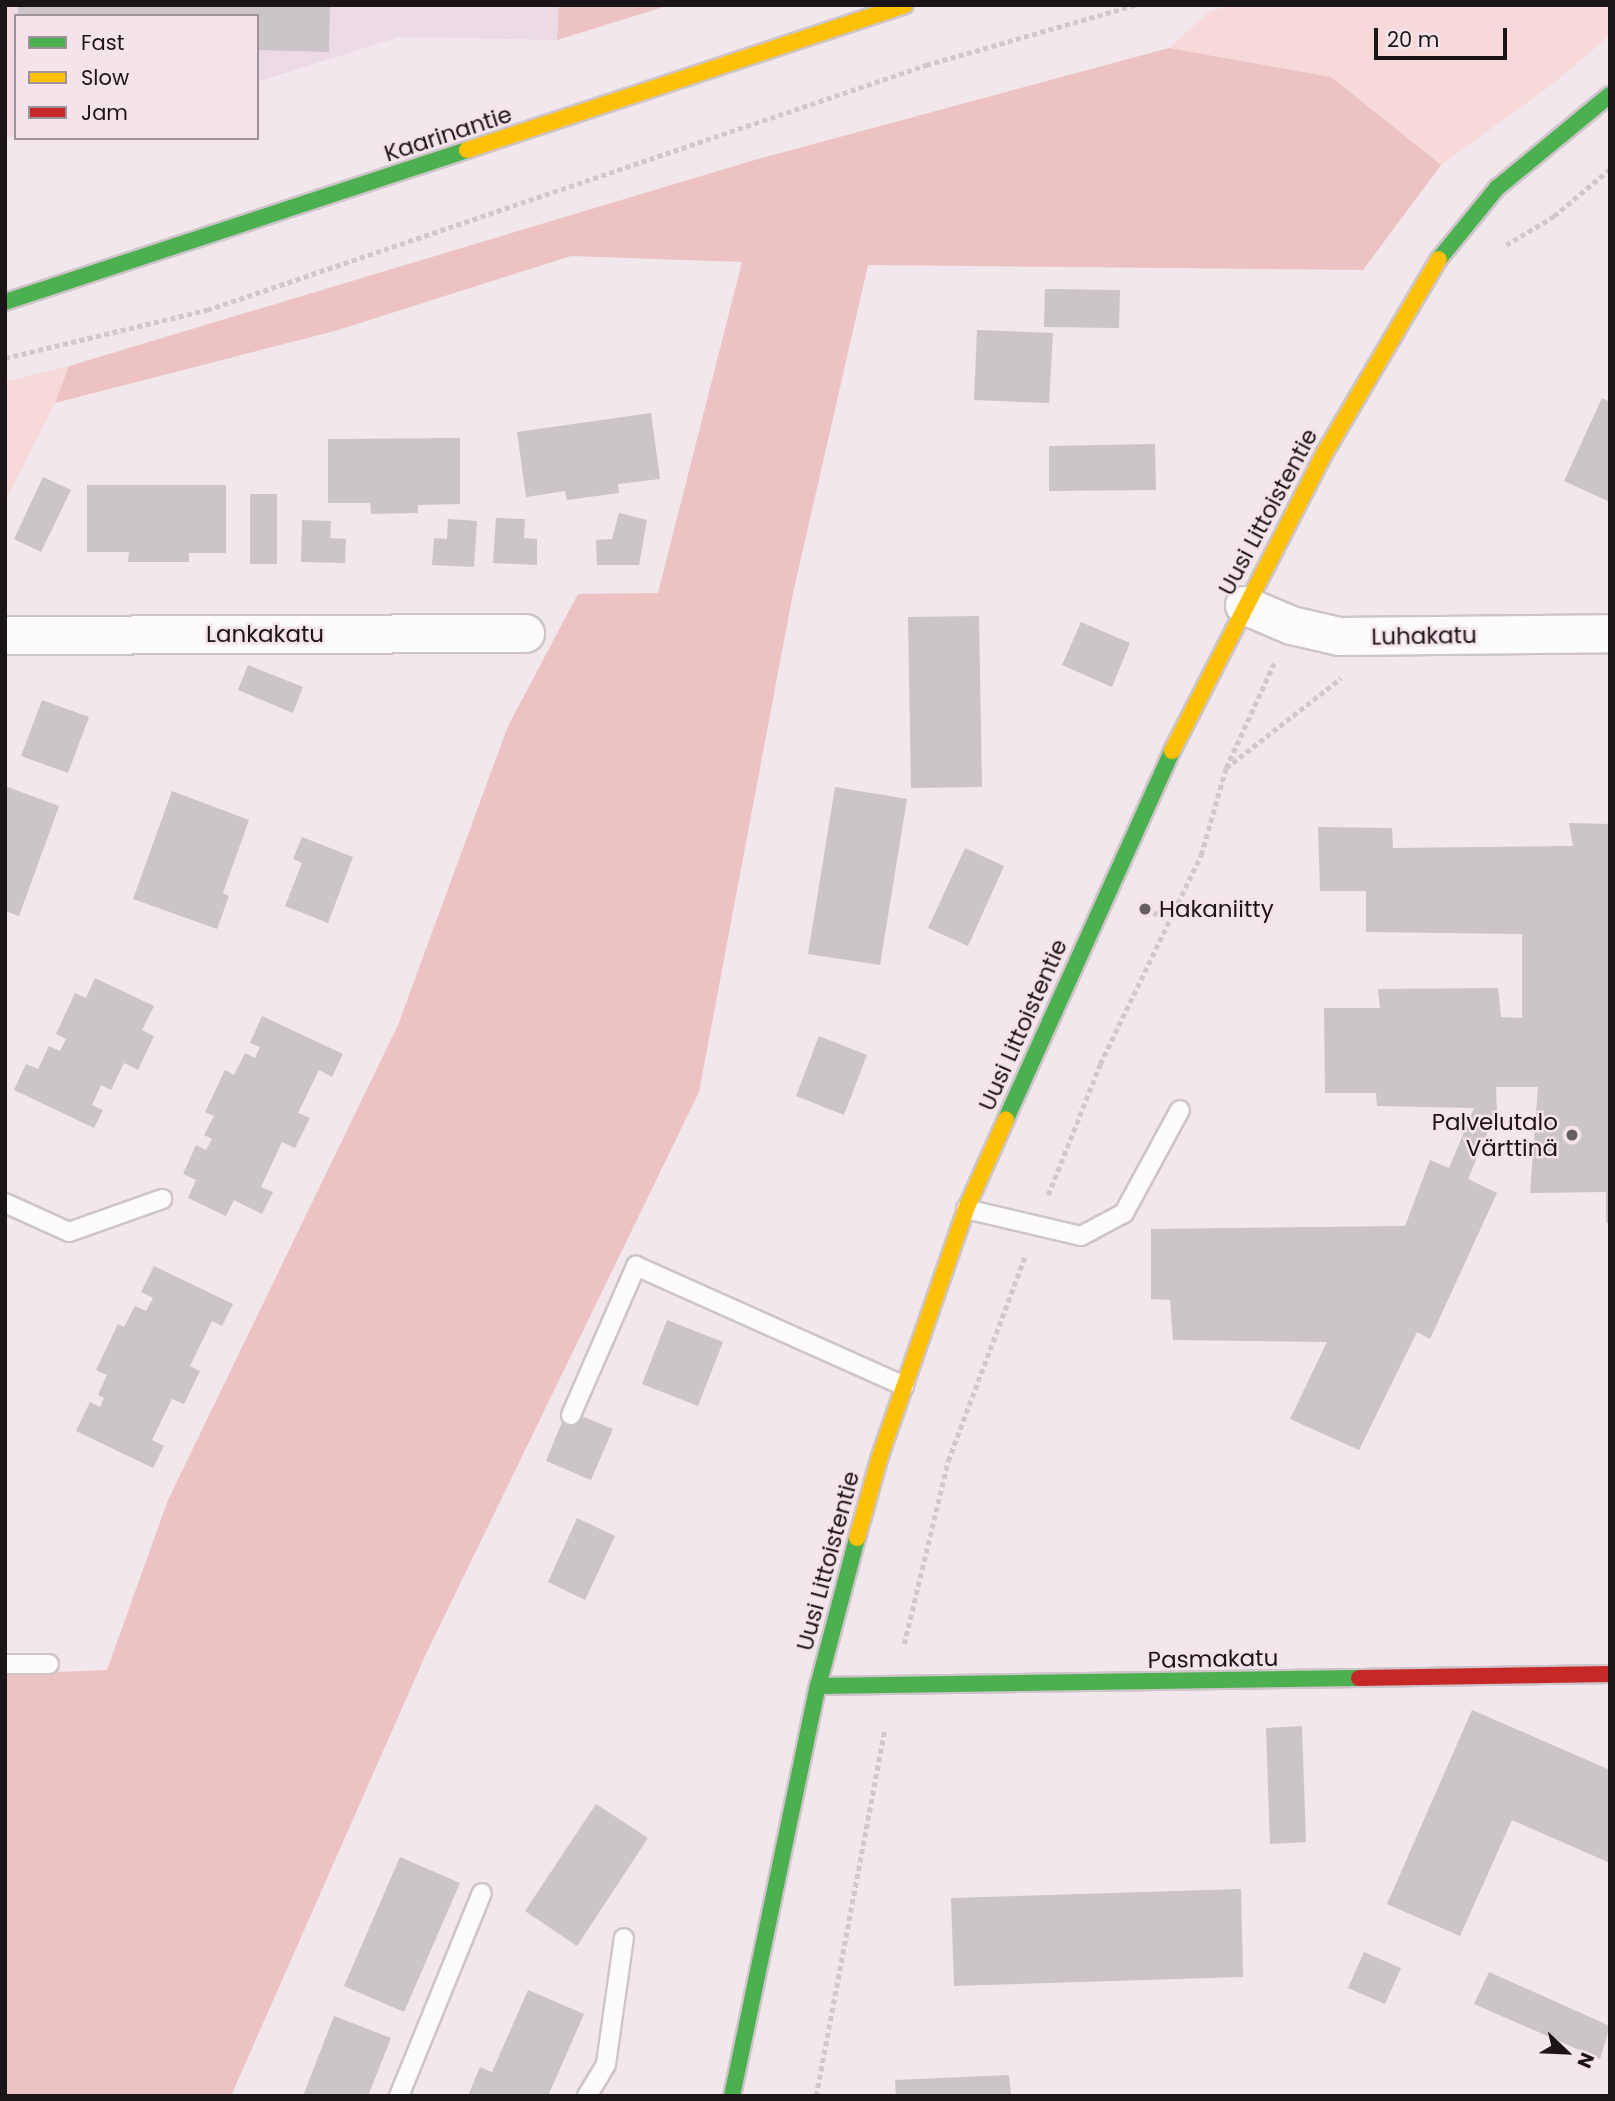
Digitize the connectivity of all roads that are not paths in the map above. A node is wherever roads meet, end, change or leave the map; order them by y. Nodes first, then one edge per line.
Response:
1 (905, 5) edge
2 (1610, 95) edge
3 (5, 302) edge
4 (1244, 605) junction
5 (525, 633) dead end
6 (1610, 634) edge
7 (5, 635) edge
8 (1180, 1110) dead end
9 (162, 1199) dead end
10 (5, 1203) edge
11 (966, 1209) junction
12 (904, 1386) junction
13 (571, 1415) dead end
14 (5, 1664) edge
15 (49, 1664) dead end
16 (1610, 1674) edge
17 (818, 1686) junction
18 (482, 1893) dead end
19 (624, 1938) dead end
20 (399, 2096) edge
21 (587, 2096) edge
22 (733, 2096) edge

1 - 3 street, Kaarinantie
2 - 4 street, Uusi Littoistentie
4 - 6 street, Luhakatu
4 - 11 street, Uusi Littoistentie
5 - 7 street, Lankakatu
8 - 11 lane
9 - 10 lane
11 - 12 street, Uusi Littoistentie
12 - 13 lane
12 - 17 street, Uusi Littoistentie
14 - 15 lane
16 - 17 street, Pasmakatu
17 - 22 street, Uusi Littoistentie
18 - 20 lane
19 - 21 lane

